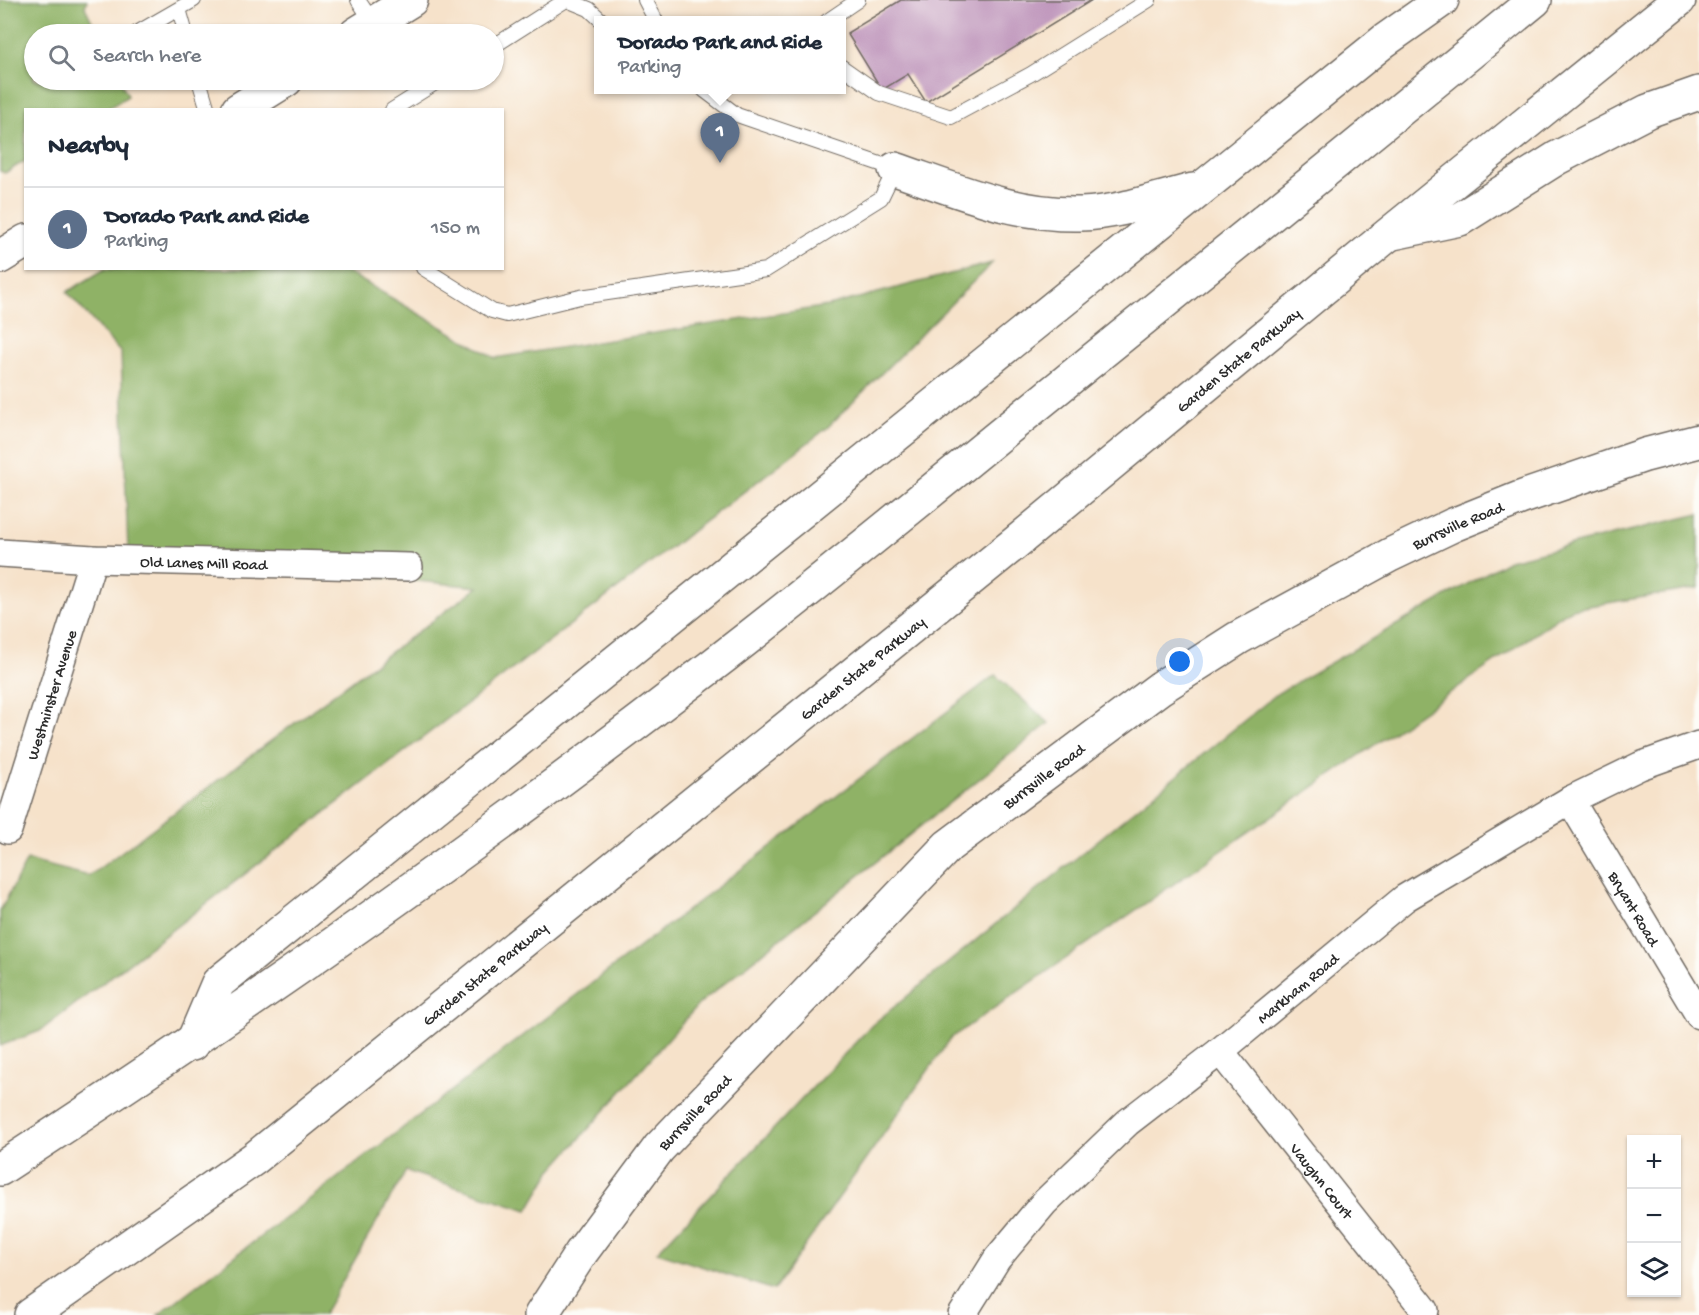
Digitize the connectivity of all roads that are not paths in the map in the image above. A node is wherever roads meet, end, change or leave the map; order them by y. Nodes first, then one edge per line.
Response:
1 (194, 0) edge
2 (411, 0) edge
3 (566, 0) edge
4 (645, 0) edge
5 (858, 0) edge
6 (1149, 0) edge
7 (1408, 0) edge
8 (1442, 0) edge
9 (1535, 0) edge
10 (1679, 0) edge
11 (179, 9) junction
12 (597, 16) edge
13 (653, 16) edge
14 (834, 16) edge
15 (363, 19) edge
16 (153, 24) edge
17 (183, 24) edge
18 (504, 40) edge
19 (1384, 41) junction
20 (846, 70) edge
21 (202, 90) edge
22 (270, 90) edge
23 (424, 90) edge
24 (1699, 93) edge
25 (714, 94) edge
26 (207, 108) edge
27 (241, 108) edge
28 (395, 108) edge
29 (895, 169) junction
30 (1204, 187) junction
31 (1389, 234) junction
32 (24, 243) edge
33 (0, 257) edge
34 (426, 270) edge
35 (1699, 441) edge
36 (0, 553) edge
37 (93, 559) junction
38 (409, 567) dead end
39 (1699, 745) edge
40 (1570, 801) junction
41 (8, 830) dead end
42 (1699, 1016) edge
43 (192, 1044) junction
44 (1220, 1051) junction
45 (0, 1169) edge
46 (1425, 1310) dead end
47 (31, 1315) edge
48 (542, 1315) edge
49 (963, 1315) edge

1 - 11 lane
2 - 15 main road
3 - 12 lane
3 - 18 lane
4 - 13 lane
5 - 14 lane
6 - 20 lane
7 - 19 main road
8 - 19 main road
9 - 43 main road
10 - 31 main road, Garden State Parkway
11 - 16 lane
11 - 17 lane
19 - 30 main road
21 - 26 lane
22 - 27 main road
23 - 28 lane
24 - 31 main road
25 - 29 lane
29 - 30 main road
29 - 34 lane
30 - 43 main road
31 - 47 main road, Garden State Parkway
32 - 33 main road
35 - 48 main road, Burrsville Road
36 - 37 street, Old Lanes Mill Road
37 - 38 street, Old Lanes Mill Road
37 - 41 street, Westminster Avenue
39 - 40 street, Markham Road
40 - 42 street, Bryant Road
40 - 44 street, Markham Road
43 - 45 main road
44 - 46 street, Vaughn Court
44 - 49 street, Markham Road

